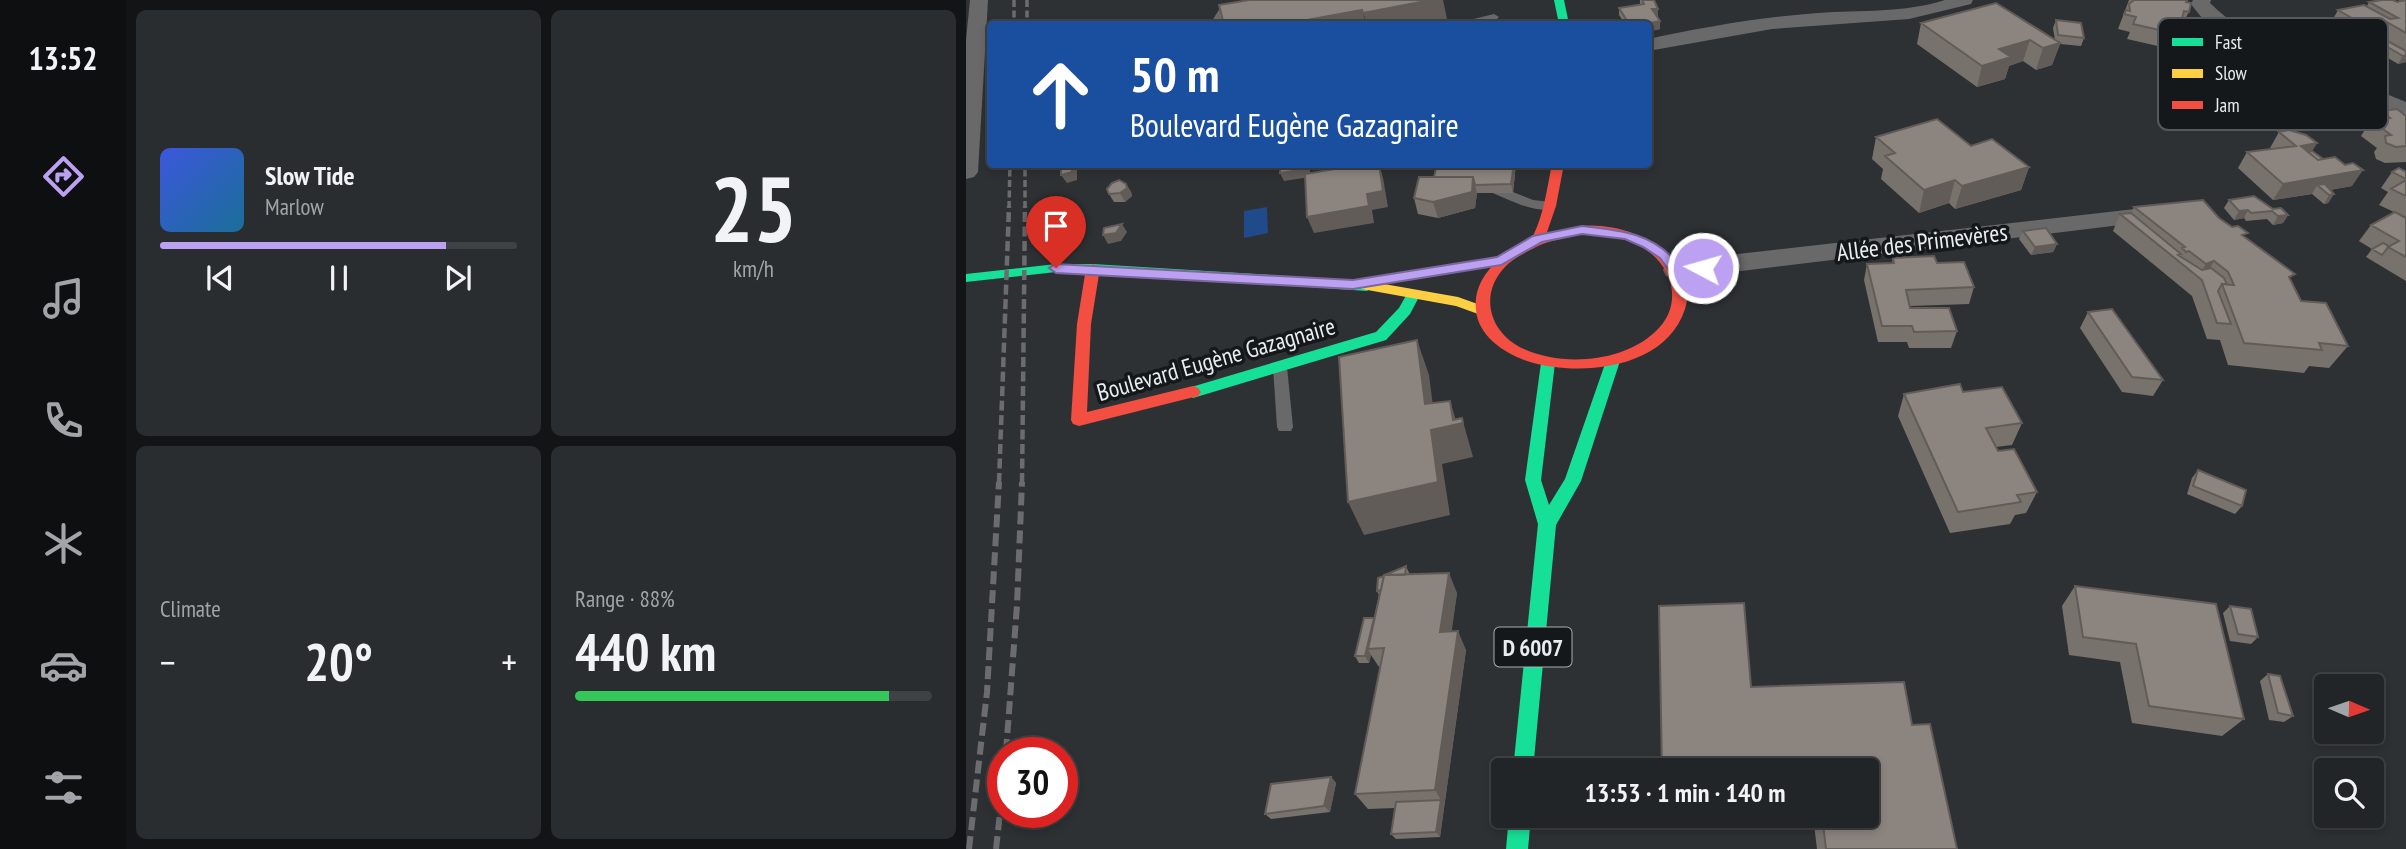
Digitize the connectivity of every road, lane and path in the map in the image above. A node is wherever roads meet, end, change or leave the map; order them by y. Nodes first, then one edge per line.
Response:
1 (979, 0) edge
2 (1559, 0) edge
3 (1573, 0) edge
4 (1964, 0) edge
5 (2202, 0) edge
6 (1248, 5) edge
7 (1494, 17) dead end
8 (2213, 18) edge
9 (1216, 21) edge
10 (1473, 21) edge
11 (1563, 21) edge
12 (1576, 21) edge
13 (1652, 44) edge
14 (970, 92) edge
15 (2388, 102) edge
16 (2406, 110) edge
17 (1495, 168) edge
18 (1557, 168) edge
19 (966, 172) edge
20 (1550, 206) junction
21 (2168, 213) edge
22 (1589, 215) dead end
23 (1604, 231) junction
24 (1538, 239) junction
25 (1501, 260) junction
26 (1093, 268) junction
27 (1676, 270) junction
28 (966, 278) edge
29 (1353, 284) junction
30 (1413, 295) junction
31 (1481, 310) junction
32 (1613, 361) junction
33 (1549, 363) junction
34 (1280, 367) junction
35 (1285, 427) dead end
36 (1547, 524) junction
37 (1524, 758) edge
38 (1519, 828) edge
39 (1517, 849) edge

1 - 14 street
2 - 11 main road
3 - 12 main road
4 - 13 street
5 - 8 street
6 - 9 lane
7 - 10 lane
14 - 19 street
15 - 16 street
17 - 20 lane
18 - 20 main road
20 - 24 main road
21 - 27 street, Allée des Primevères
22 - 23 main road
23 - 24 main road
23 - 27 main road
24 - 25 main road
25 - 29 main road, Boulevard Eugène Gazagnaire
25 - 31 main road
26 - 28 main road, Boulevard Eugène Gazagnaire
26 - 29 main road, Boulevard Eugène Gazagnaire
26 - 34 main road, Boulevard Eugène Gazagnaire
27 - 32 main road
29 - 30 main road, Boulevard Eugène Gazagnaire
30 - 31 main road, Boulevard Eugène Gazagnaire
30 - 34 main road, Boulevard Eugène Gazagnaire
31 - 33 main road
32 - 33 main road
32 - 36 main road
33 - 36 main road
34 - 35 lane
36 - 37 main road, D 6007
38 - 39 main road

